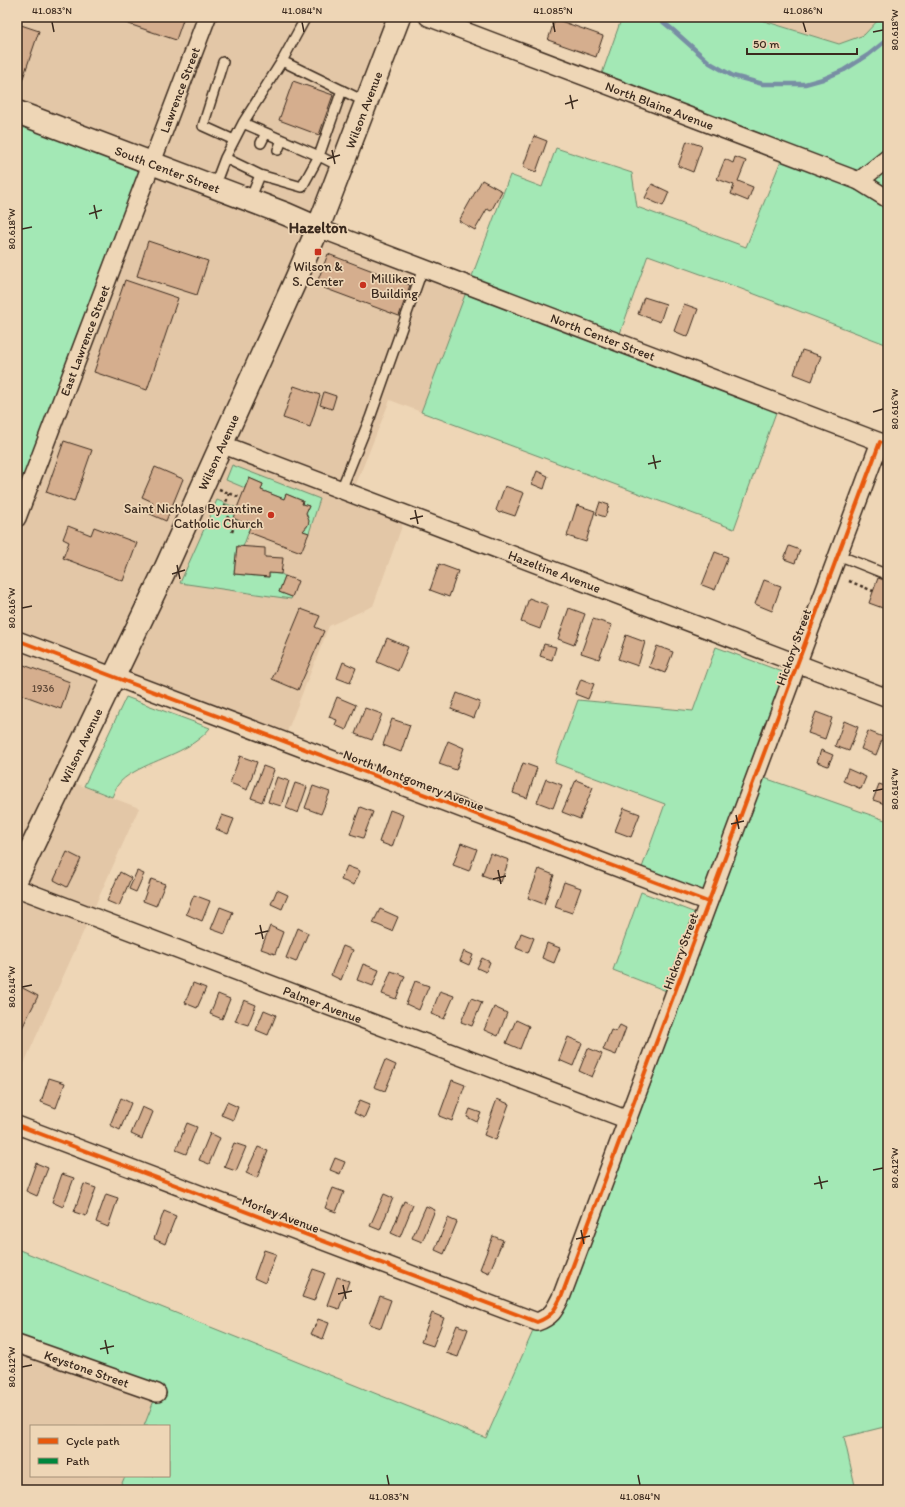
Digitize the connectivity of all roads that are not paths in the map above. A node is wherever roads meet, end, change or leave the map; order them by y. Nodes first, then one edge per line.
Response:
1 (207, 17) edge
2 (306, 17) edge
3 (399, 17) edge
4 (428, 17) edge
5 (282, 61) junction
6 (223, 62) dead end
7 (342, 90) junction
8 (366, 102) junction
9 (17, 112) edge
10 (243, 123) junction
11 (266, 133) junction
12 (234, 140) junction
13 (282, 140) junction
14 (261, 143) dead end
15 (300, 148) junction
16 (278, 150) dead end
17 (319, 156) junction
18 (296, 157) dead end
19 (225, 158) junction
20 (888, 158) edge
21 (152, 164) junction
22 (341, 167) junction
23 (266, 174) junction
24 (859, 181) junction
25 (214, 187) junction
26 (888, 199) edge
27 (250, 200) junction
28 (318, 228) junction
29 (423, 268) junction
30 (221, 444) junction
31 (884, 444) edge
32 (341, 490) junction
33 (17, 518) edge
34 (838, 555) junction
35 (888, 576) edge
36 (17, 640) edge
37 (798, 664) junction
38 (113, 677) junction
39 (888, 698) edge
40 (17, 878) edge
41 (17, 888) edge
42 (708, 902) junction
43 (628, 1120) junction
44 (17, 1125) edge
45 (537, 1322) joint
46 (17, 1344) edge
47 (157, 1393) dead end

1 - 21 street, Lawrence Street
2 - 5 lane
3 - 8 main road, Wilson Avenue
4 - 24 street, North Blaine Avenue
5 - 7 lane
5 - 10 lane
6 - 12 lane
7 - 8 lane
7 - 17 lane
8 - 22 main road, Wilson Avenue
9 - 21 main road, South Center Street
10 - 11 lane
10 - 12 lane
11 - 13 lane
11 - 14 lane
12 - 19 lane
13 - 15 lane
13 - 16 lane
15 - 17 lane
15 - 18 lane
17 - 22 lane
17 - 23 lane
19 - 23 lane
19 - 25 lane
20 - 24 street
21 - 25 main road, South Center Street
21 - 33 street, East Lawrence Street
22 - 28 main road, Wilson Avenue
23 - 27 lane
24 - 26 street, North Blaine Avenue
25 - 27 main road, South Center Street
27 - 28 main road, South Center Street
28 - 29 street, North Center Street
28 - 30 main road, Wilson Avenue
29 - 31 street, North Center Street
29 - 32 lane
30 - 32 street, Hazeltine Avenue
30 - 38 main road, Wilson Avenue
31 - 34 street, Hickory Street
32 - 37 street, Hazeltine Avenue
34 - 35 lane
34 - 37 street, Hickory Street
36 - 38 street, North Montgomery Avenue
37 - 39 street, Hazeltine Avenue
37 - 42 street, Hickory Street
38 - 40 main road, Wilson Avenue
38 - 42 street, North Montgomery Avenue
41 - 43 street, Palmer Avenue
42 - 43 street, Hickory Street
43 - 45 street, Hickory Street
44 - 45 street, Morley Avenue
46 - 47 street, Keystone Street

